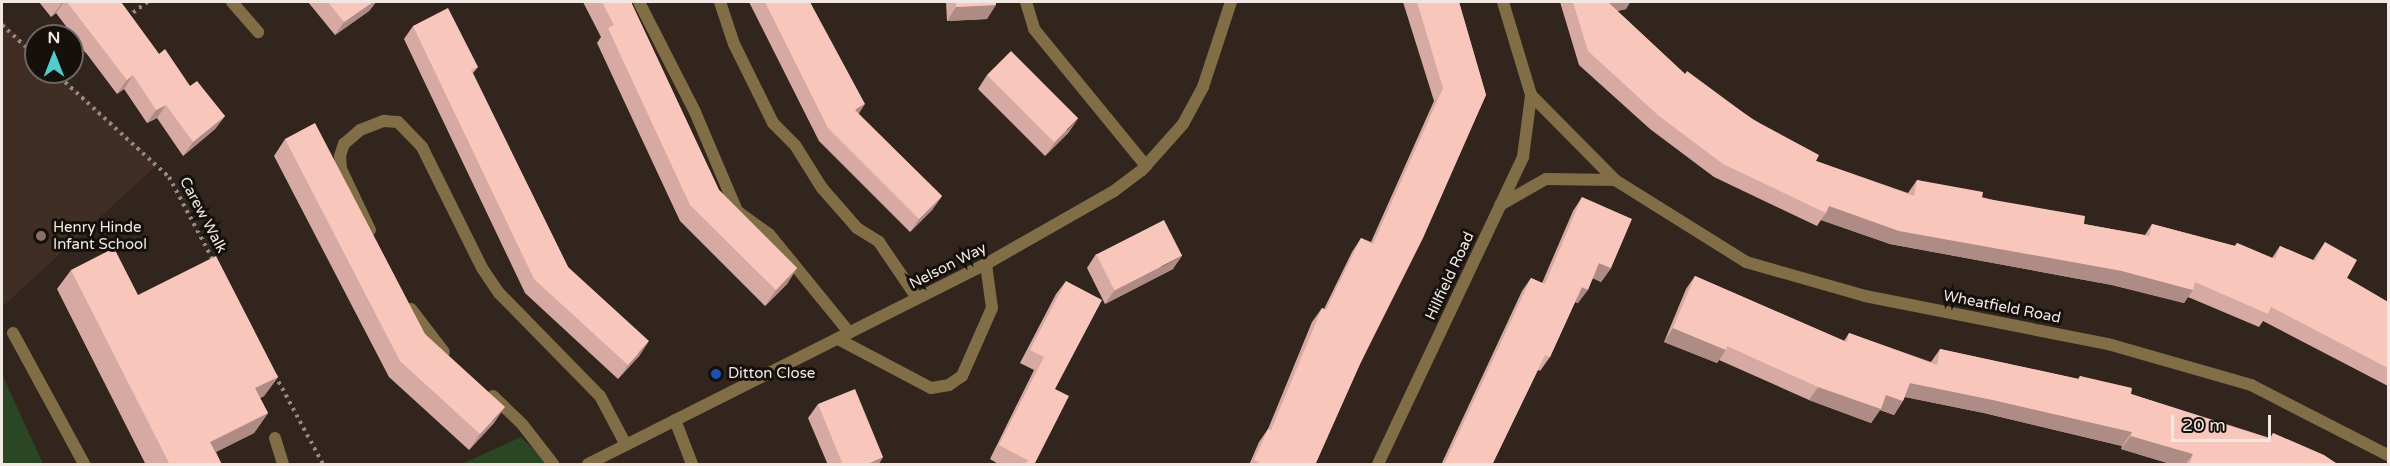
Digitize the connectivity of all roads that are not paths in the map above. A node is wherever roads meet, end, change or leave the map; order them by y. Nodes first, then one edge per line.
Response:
1 (232, 2) edge
2 (639, 2) edge
3 (720, 2) edge
4 (1026, 2) edge
5 (1231, 2) edge
6 (1503, 2) edge
7 (258, 32) dead end
8 (1531, 95) junction
9 (1146, 166) junction
10 (1615, 180) junction
11 (1500, 205) junction
12 (378, 247) edge
13 (986, 264) junction
14 (917, 298) junction
15 (407, 300) edge
16 (13, 333) dead end
17 (843, 336) junction
18 (457, 364) edge
19 (479, 384) edge
20 (675, 420) junction
21 (275, 438) dead end
22 (626, 445) junction
23 (2388, 455) edge
24 (84, 465) edge
25 (283, 465) edge
26 (553, 465) edge
27 (588, 465) edge
28 (692, 465) edge
29 (1378, 465) edge

1 - 7 street
2 - 17 street
3 - 14 street
4 - 9 street
5 - 9 street, Nelson Way
6 - 8 street, Wheatfield Road
8 - 10 street, Wheatfield Road
8 - 11 street, Hillfield Road
9 - 13 street, Nelson Way
10 - 11 street
10 - 23 street, Wheatfield Road
11 - 29 street, Hillfield Road
12 - 22 street
13 - 14 street, Nelson Way
13 - 17 street
14 - 17 street, Nelson Way
15 - 18 street
16 - 24 street
17 - 20 street, Nelson Way
19 - 26 street
20 - 22 street, Nelson Way
20 - 28 street
21 - 25 street
22 - 27 street, Nelson Way

